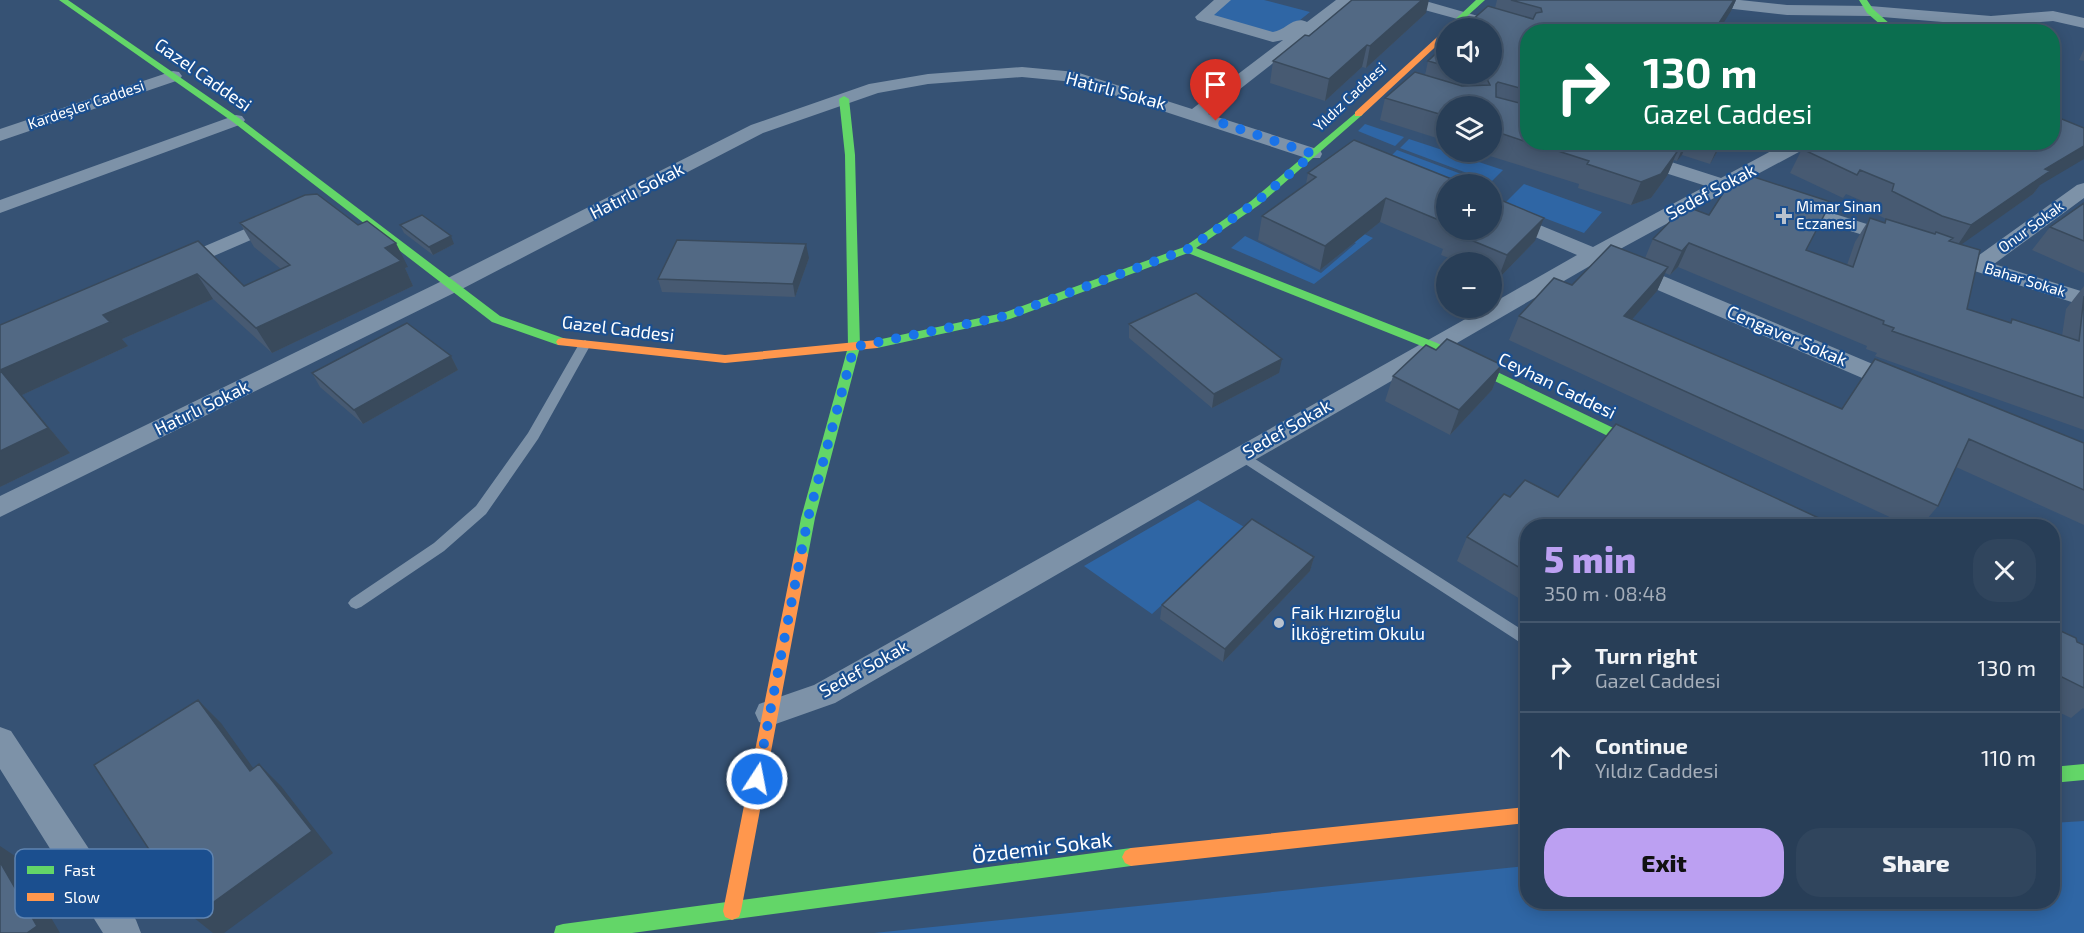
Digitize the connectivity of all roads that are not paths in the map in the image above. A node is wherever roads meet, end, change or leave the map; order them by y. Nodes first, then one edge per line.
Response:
1 (63, 0) edge
2 (1223, 0) edge
3 (1331, 0) edge
4 (1346, 0) edge
5 (1404, 0) edge
6 (1481, 0) edge
7 (1698, 0) edge
8 (2049, 0) edge
9 (1867, 5) edge
10 (1464, 16) junction
11 (2041, 16) junction
12 (1462, 18) edge
13 (2084, 23) edge
14 (1887, 24) edge
15 (2035, 24) edge
16 (1520, 31) edge
17 (1436, 41) edge
18 (173, 76) junction
19 (1391, 81) junction
20 (1412, 87) edge
21 (844, 99) junction
22 (1197, 114) junction
23 (236, 120) junction
24 (0, 135) edge
25 (1319, 149) junction
26 (1613, 150) edge
27 (1788, 150) edge
28 (1347, 153) edge
29 (1724, 185) junction
30 (2084, 189) edge
31 (1755, 195) edge
32 (337, 197) junction
33 (1776, 202) edge
34 (315, 206) edge
35 (0, 207) edge
36 (293, 215) edge
37 (1502, 216) edge
38 (1188, 249) junction
39 (1595, 254) junction
40 (1978, 266) junction
41 (163, 270) edge
42 (452, 285) junction
43 (2084, 299) edge
44 (585, 344) junction
45 (1433, 346) junction
46 (854, 347) junction
47 (1912, 390) edge
48 (1241, 455) junction
49 (1667, 459) edge
50 (0, 507) edge
51 (356, 603) dead end
52 (1520, 636) edge
53 (770, 713) junction
54 (0, 741) edge
55 (2084, 772) edge
56 (2060, 774) edge
57 (1520, 816) edge
58 (69, 849) edge
59 (732, 910) junction
60 (113, 918) edge
61 (123, 933) edge
62 (563, 933) edge

1 - 18 street, Gazel Caddesi
2 - 3 street
4 - 22 street
5 - 10 street
6 - 10 street
7 - 9 street
8 - 11 street
9 - 11 street
9 - 14 street
10 - 12 street
10 - 16 street
11 - 13 street
11 - 15 street
17 - 19 street, Yıldız Caddesi
18 - 23 street, Gazel Caddesi
18 - 24 street, Kardeşler Caddesi
19 - 20 street
19 - 25 street, Yıldız Caddesi
21 - 22 street, Hatırlı Sokak
21 - 42 street, Hatırlı Sokak
21 - 46 street
22 - 25 street, Hatırlı Sokak
23 - 32 street, Gazel Caddesi
23 - 35 street
25 - 28 street
25 - 38 street, Yıldız Caddesi
26 - 29 street
27 - 29 street, Sedef Sokak
29 - 31 street
29 - 39 street, Sedef Sokak
30 - 40 street, Onur Sokak
32 - 34 street
32 - 42 street, Gazel Caddesi
33 - 40 street, Bahar Sokak
36 - 41 street
37 - 39 street, Cengaver Sokak
38 - 45 street, Ceyhan Caddesi
38 - 46 street, Gazel Caddesi
39 - 45 street, Sedef Sokak
39 - 47 street, Cengaver Sokak
40 - 43 street, Bahar Sokak
42 - 44 street, Gazel Caddesi
42 - 50 street, Hatırlı Sokak
44 - 46 street, Gazel Caddesi
44 - 51 lane
45 - 48 street, Sedef Sokak
45 - 49 street, Ceyhan Caddesi
46 - 53 street
48 - 52 lane
48 - 53 street, Sedef Sokak
53 - 59 street
54 - 58 street
55 - 56 street
57 - 59 street, Özdemir Sokak
59 - 62 street, Özdemir Sokak
60 - 61 street

